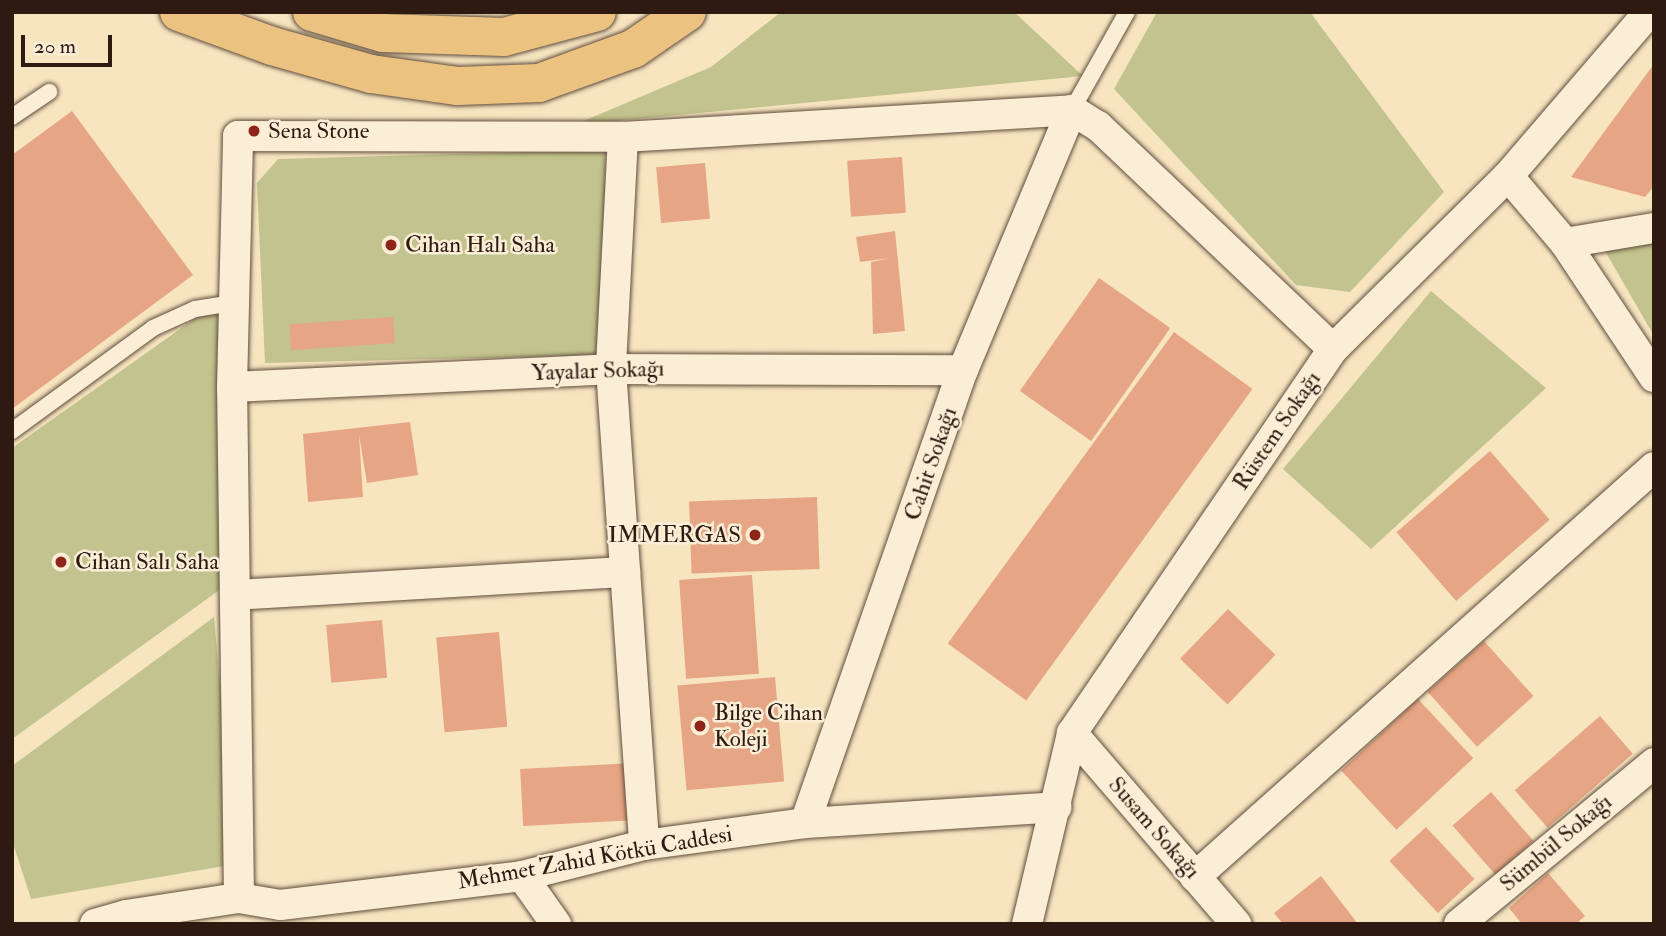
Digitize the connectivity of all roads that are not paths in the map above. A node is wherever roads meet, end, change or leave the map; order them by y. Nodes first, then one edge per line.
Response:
1 (179, 12) edge
2 (312, 12) edge
3 (597, 12) edge
4 (687, 12) edge
5 (1127, 12) edge
6 (1649, 12) edge
7 (49, 92) dead end
8 (1072, 110) junction
9 (12, 117) edge
10 (623, 137) junction
11 (1508, 176) junction
12 (1654, 228) edge
13 (1565, 243) junction
14 (234, 303) junction
15 (1333, 349) junction
16 (611, 369) junction
17 (964, 370) junction
18 (1654, 377) edge
19 (232, 387) junction
20 (12, 431) edge
21 (1654, 467) edge
22 (625, 572) junction
23 (235, 595) junction
24 (1072, 733) junction
25 (1654, 763) edge
26 (1056, 807) junction
27 (806, 823) junction
28 (644, 845) junction
29 (522, 876) junction
30 (1195, 877) junction
31 (239, 898) junction
32 (286, 914) edge
33 (95, 924) edge
34 (556, 924) edge
35 (1027, 924) edge
36 (1236, 924) edge
37 (1459, 924) edge

1 - 4 highway
2 - 3 highway
5 - 8 lane
6 - 11 street, Rüstem Sokağı
7 - 9 lane
8 - 10 street
8 - 15 street
8 - 17 street, Cahit Sokağı
10 - 14 street
10 - 16 street
11 - 13 street
11 - 15 street, Rüstem Sokağı
12 - 13 street
13 - 18 street
14 - 19 street
14 - 20 lane
15 - 24 street, Rüstem Sokağı
16 - 17 street, Yayalar Sokağı
16 - 19 street, Yayalar Sokağı
16 - 22 street
17 - 27 street, Cahit Sokağı
19 - 23 street
21 - 30 street
22 - 23 street
22 - 28 street
23 - 31 street
24 - 26 street, Rüstem Sokağı
24 - 30 street, Susam Sokağı
25 - 37 street, Sümbül Sokağı
26 - 27 street, Mehmet Zahid Kötkü Caddesi
26 - 35 street, Rüstem Sokağı
27 - 28 street, Mehmet Zahid Kötkü Caddesi
28 - 29 street, Mehmet Zahid Kötkü Caddesi
29 - 32 street, Mehmet Zahid Kötkü Caddesi
29 - 34 street
30 - 36 street, Susam Sokağı
31 - 32 street, Mehmet Zahid Kötkü Caddesi
31 - 33 street, Mehmet Zahid Kötkü Caddesi

